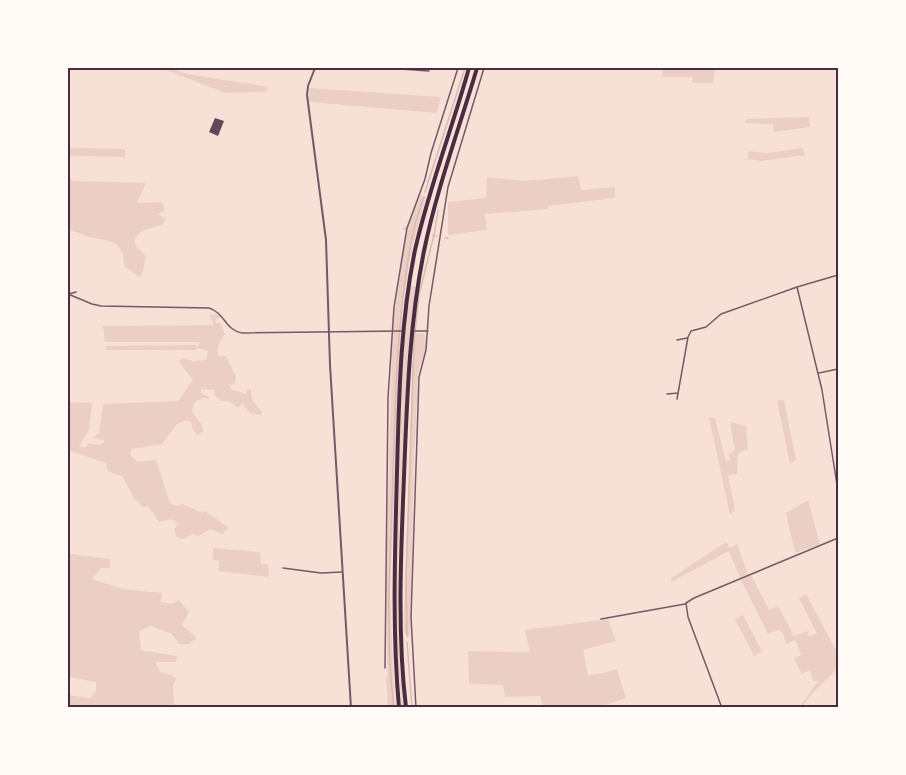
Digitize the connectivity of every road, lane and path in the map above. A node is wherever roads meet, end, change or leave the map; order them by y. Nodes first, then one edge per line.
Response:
1 (315, 68) edge
2 (386, 68) edge
3 (458, 68) edge
4 (469, 68) edge
5 (477, 68) edge
6 (484, 68) edge
7 (429, 71) dead end
8 (838, 275) edge
9 (797, 287) junction
10 (76, 292) dead end
11 (68, 294) edge
12 (428, 331) junction
13 (329, 332) junction
14 (688, 337) junction
15 (677, 340) dead end
16 (838, 369) edge
17 (818, 374) junction
18 (678, 393) junction
19 (668, 394) dead end
20 (677, 399) dead end
21 (838, 491) edge
22 (838, 538) edge
23 (283, 568) dead end
24 (342, 572) junction
25 (685, 604) junction
26 (601, 619) dead end
27 (385, 668) dead end
28 (351, 708) edge
29 (399, 708) edge
30 (406, 708) edge
31 (416, 708) edge
32 (722, 708) edge

1 - 13 street
2 - 7 street
3 - 27 street
4 - 29 highway
5 - 30 highway
6 - 12 street
8 - 9 street
9 - 14 street
9 - 17 street
10 - 11 street
11 - 13 street
12 - 13 street
12 - 31 street
13 - 24 street
14 - 15 street
14 - 18 street
16 - 17 street
17 - 21 street
18 - 19 street
18 - 20 street
22 - 25 street
23 - 24 street
24 - 28 street
25 - 26 street
25 - 32 street

